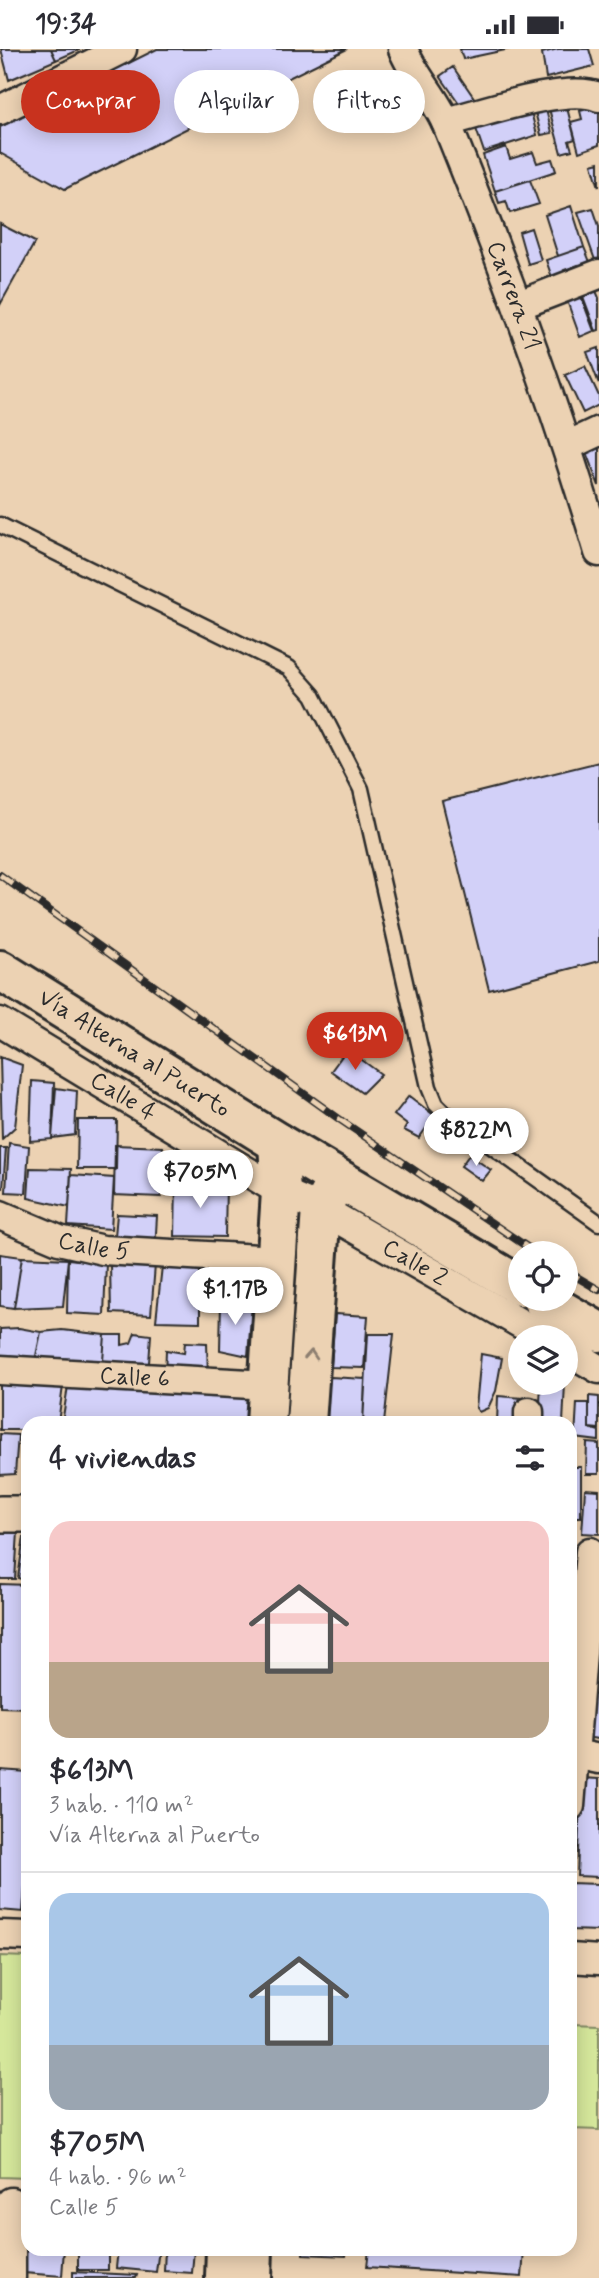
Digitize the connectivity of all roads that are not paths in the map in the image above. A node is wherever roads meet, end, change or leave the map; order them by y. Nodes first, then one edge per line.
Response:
1 (122, 49) edge
2 (403, 49) edge
3 (593, 94) edge
4 (0, 110) edge
5 (446, 122) junction
6 (599, 274) edge
7 (519, 305) junction
8 (599, 431) edge
9 (567, 446) junction
10 (0, 525) edge
11 (599, 552) edge
12 (0, 970) edge
13 (0, 1022) edge
14 (278, 1143) junction
15 (281, 1192) junction
16 (329, 1194) junction
17 (0, 1215) edge
18 (599, 1223) edge
19 (276, 1260) junction
20 (508, 1280) edge
21 (563, 1311) edge
22 (526, 1325) edge
23 (599, 1332) edge
24 (578, 1357) edge
25 (599, 1369) edge
26 (0, 1370) edge
27 (268, 1385) junction
28 (266, 1416) edge
29 (307, 1416) edge
30 (0, 1514) edge
31 (21, 1514) edge
32 (587, 1551) edge
33 (581, 1755) edge
34 (577, 1774) edge
35 (0, 1935) edge
36 (21, 1936) edge
37 (577, 1958) edge
38 (599, 1960) edge
39 (13, 2202) edge
40 (226, 2256) edge
41 (253, 2256) edge
42 (11, 2278) edge
43 (225, 2278) edge
44 (252, 2278) edge

1 - 4 street
2 - 5 street, Carrera 21
3 - 5 street
5 - 7 street, Carrera 21
6 - 7 street
7 - 9 street, Carrera 21
8 - 9 street
9 - 11 street, Carrera 21
10 - 18 lane
12 - 14 main road, Vía Alterna al Puerto
13 - 15 street, Calle 4
14 - 15 main road
14 - 16 main road, Vía Alterna al Puerto
15 - 16 street, Calle 2
15 - 19 main road
16 - 20 main road, Vía Alterna al Puerto
16 - 22 street, Calle 2
29 -> 16 main road
17 - 19 street, Calle 5
19 - 27 main road
21 - 23 main road
24 - 25 street
26 - 27 street, Calle 6
27 - 28 main road
30 - 31 street
32 - 33 street
33 - 34 street
35 - 36 street
37 - 38 street
39 - 42 street
40 - 43 main road
41 - 44 main road

